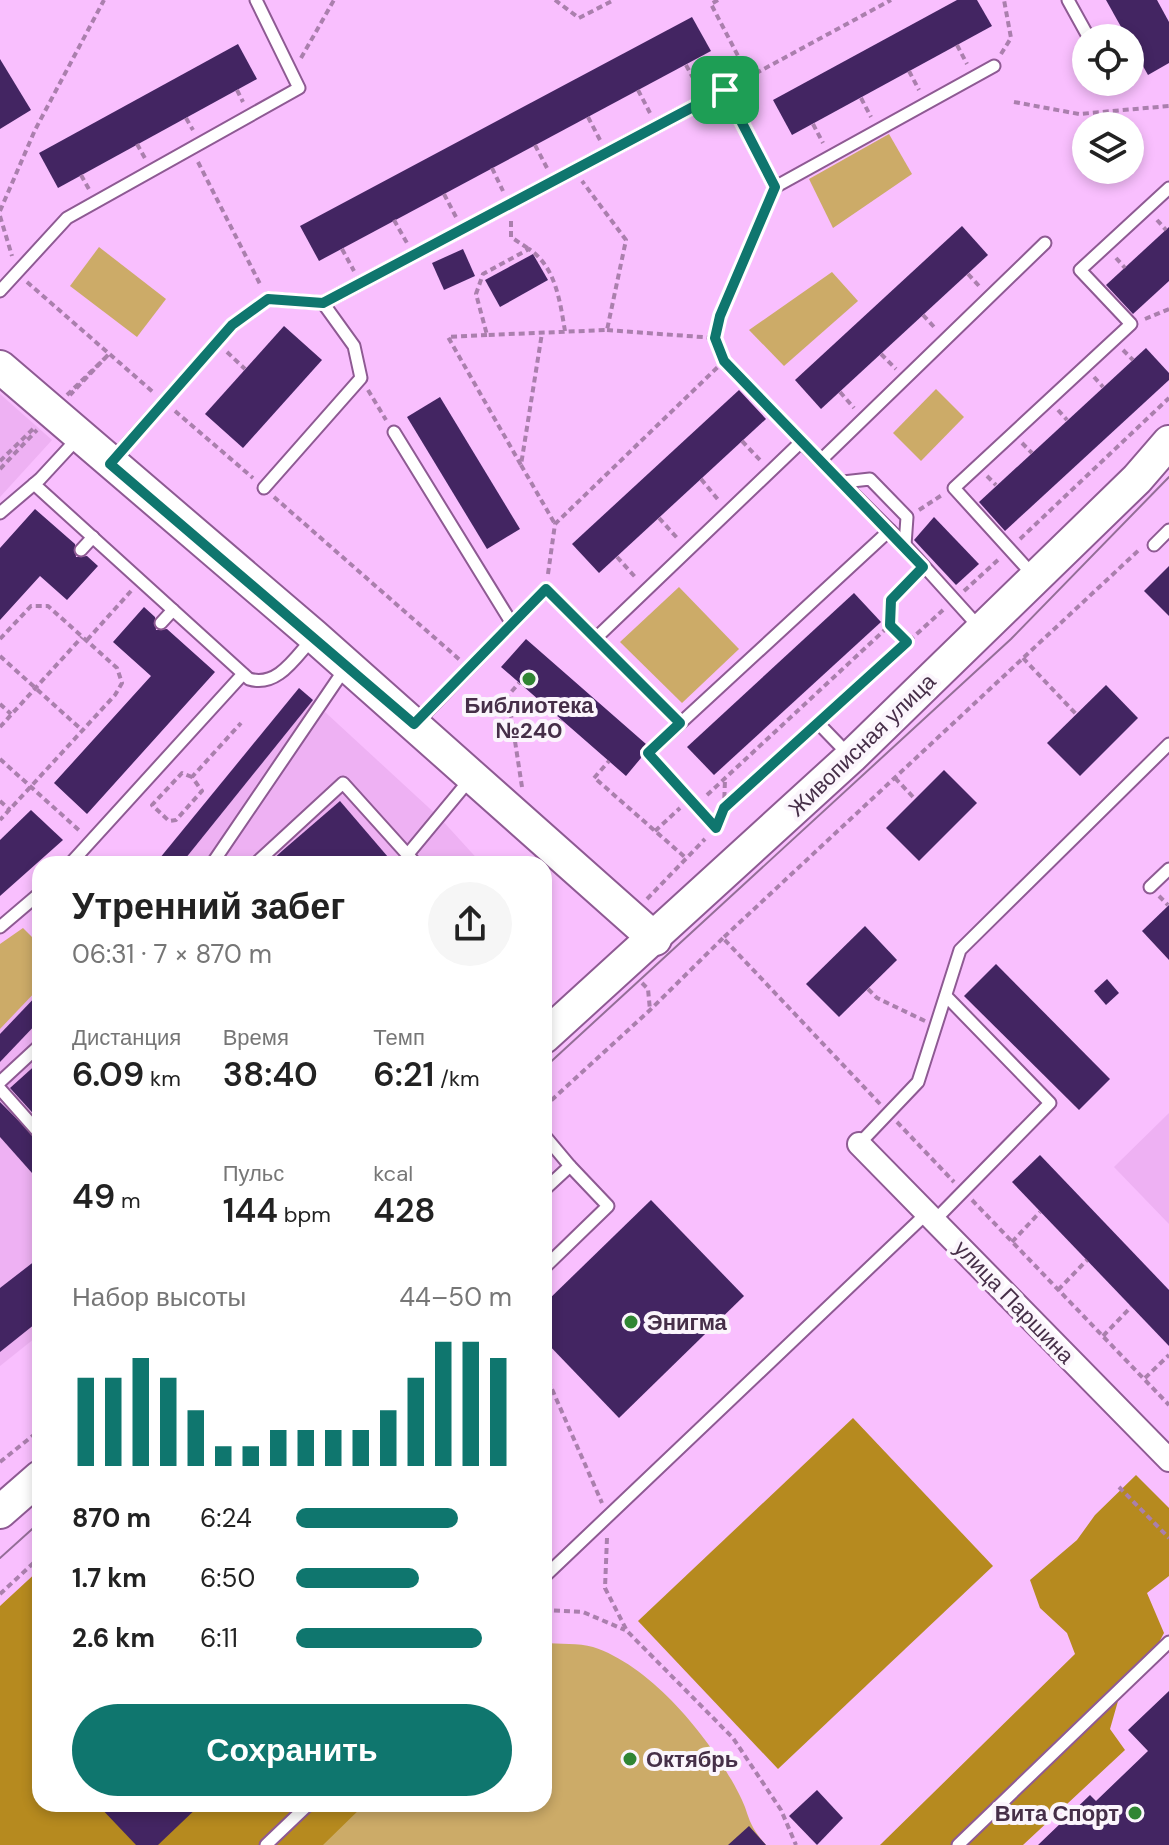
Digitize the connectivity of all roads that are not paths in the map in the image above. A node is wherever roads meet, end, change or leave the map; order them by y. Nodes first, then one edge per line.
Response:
1 (256, 0) edge
2 (1068, 0) edge
3 (1081, 24) edge
4 (994, 66) road end
5 (1169, 188) edge
6 (1045, 243) dead end
7 (0, 291) edge
8 (323, 303) junction
9 (0, 367) edge
10 (394, 432) road end
11 (79, 437) junction
12 (1169, 442) edge
13 (821, 460) junction
14 (110, 464) junction
15 (843, 482) junction
16 (34, 484) junction
17 (264, 488) road end
18 (0, 513) edge
19 (890, 530) junction
20 (1169, 530) edge
21 (93, 537) junction
22 (905, 545) junction
23 (1154, 545) dead end
24 (81, 550) dead end
25 (1035, 577) junction
26 (173, 610) junction
27 (511, 622) junction
28 (161, 623) dead end
29 (981, 629) junction
30 (314, 636) junction
31 (347, 666) junction
32 (243, 674) junction
33 (414, 724) junction
34 (819, 724) road end
35 (1169, 744) edge
36 (851, 757) junction
37 (473, 776) junction
38 (716, 828) road end
39 (77, 856) edge
40 (217, 856) edge
41 (264, 856) edge
42 (409, 856) edge
43 (414, 856) edge
44 (1169, 869) edge
45 (1150, 887) dead end
46 (32, 900) edge
47 (0, 927) edge
48 (655, 939) junction
49 (946, 996) junction
50 (552, 1030) edge
51 (32, 1052) edge
52 (0, 1082) edge
53 (0, 1089) edge
54 (32, 1125) edge
55 (859, 1144) joint
56 (552, 1145) edge
57 (570, 1166) junction
58 (552, 1183) edge
59 (931, 1217) junction
60 (552, 1260) edge
61 (1169, 1460) edge
62 (32, 1484) edge
63 (0, 1512) edge
64 (552, 1569) edge
65 (1169, 1642) edge
66 (301, 1812) edge
67 (266, 1845) edge
68 (958, 1845) edge

1 - 7 lane
2 - 3 lane
4 - 8 lane
5 - 25 lane
6 - 13 lane
8 - 14 lane
8 - 17 lane
9 - 11 street
10 - 27 lane
11 - 14 street
11 - 16 lane
12 - 25 street, Живописная улица
13 - 15 lane
13 - 27 lane
14 - 30 street
15 - 19 lane
15 - 22 lane
16 - 18 lane
16 - 21 lane
19 - 22 lane
19 - 38 lane
20 - 23 lane
21 - 24 lane
21 - 26 lane
22 - 29 lane
25 - 29 street, Живописная улица
26 - 28 lane
26 - 32 lane
27 - 33 lane
29 - 36 street, Живописная улица
30 - 31 street
30 - 32 lane
31 - 33 street
31 - 40 lane
32 - 39 lane
33 - 37 street
34 - 36 lane
35 - 49 lane
36 - 48 street, Живописная улица
37 - 43 lane
37 - 48 street
41 - 42 lane
44 - 45 lane
46 - 47 lane
48 - 50 street, Живописная улица
49 - 55 lane
49 - 59 lane
51 - 52 lane
53 - 54 lane
55 - 59 street, улица Паршина
56 - 57 lane
57 - 58 lane
57 - 60 lane
59 - 61 street, улица Паршина
59 - 64 lane
62 - 63 street
65 - 68 lane
66 - 67 lane

